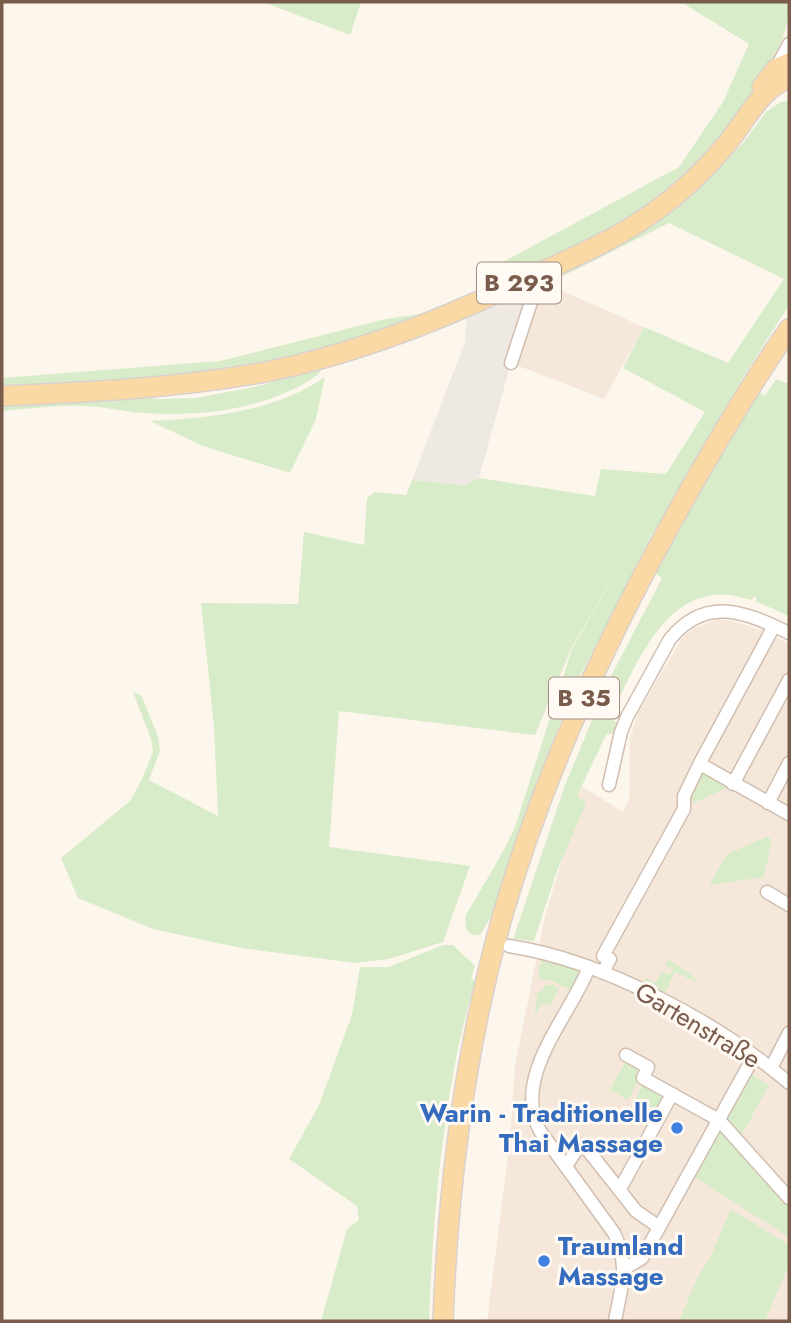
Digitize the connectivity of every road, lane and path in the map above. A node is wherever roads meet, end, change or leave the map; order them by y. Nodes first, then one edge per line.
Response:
1 (789, 44) edge
2 (785, 70) edge
3 (789, 94) edge
4 (755, 106) junction
5 (536, 275) junction
6 (789, 329) edge
7 (511, 363) dead end
8 (2, 397) edge
9 (774, 626) junction
10 (789, 633) edge
11 (789, 680) edge
12 (789, 763) edge
13 (700, 764) junction
14 (733, 784) junction
15 (608, 785) dead end
16 (768, 803) junction
17 (789, 814) edge
18 (767, 892) dead end
19 (789, 905) edge
20 (509, 946) dead end
21 (589, 967) junction
22 (603, 972) junction
23 (789, 1033) edge
24 (626, 1055) dead end
25 (754, 1056) junction
26 (771, 1068) junction
27 (789, 1083) edge
28 (672, 1094) junction
29 (719, 1120) junction
30 (566, 1167) junction
31 (620, 1189) junction
32 (789, 1198) edge
33 (659, 1227) junction
34 (624, 1269) junction
35 (443, 1321) edge
36 (615, 1321) edge

1 - 2 street
2 - 4 main road, B 293
3 - 4 main road
4 - 5 main road, B 293
5 - 7 street
5 - 8 main road, B 293
6 - 35 main road, B 35
9 - 10 street
9 - 13 street
9 - 15 street
11 - 14 street
12 - 16 street
13 - 14 street
13 - 22 street, Gartenstraße
14 - 16 street
16 - 17 street
18 - 19 street
20 - 21 street, Gartenstraße
21 - 22 street, Gartenstraße
21 - 30 street
22 - 25 street, Gartenstraße
23 - 26 street
24 - 28 street
25 - 26 street, Gartenstraße
25 - 29 street
26 - 27 street, Gartenstraße
28 - 29 street
28 - 31 street
29 - 32 street
29 - 33 street
30 - 31 street
30 - 34 street
31 - 33 street
33 - 34 street
34 - 36 street

